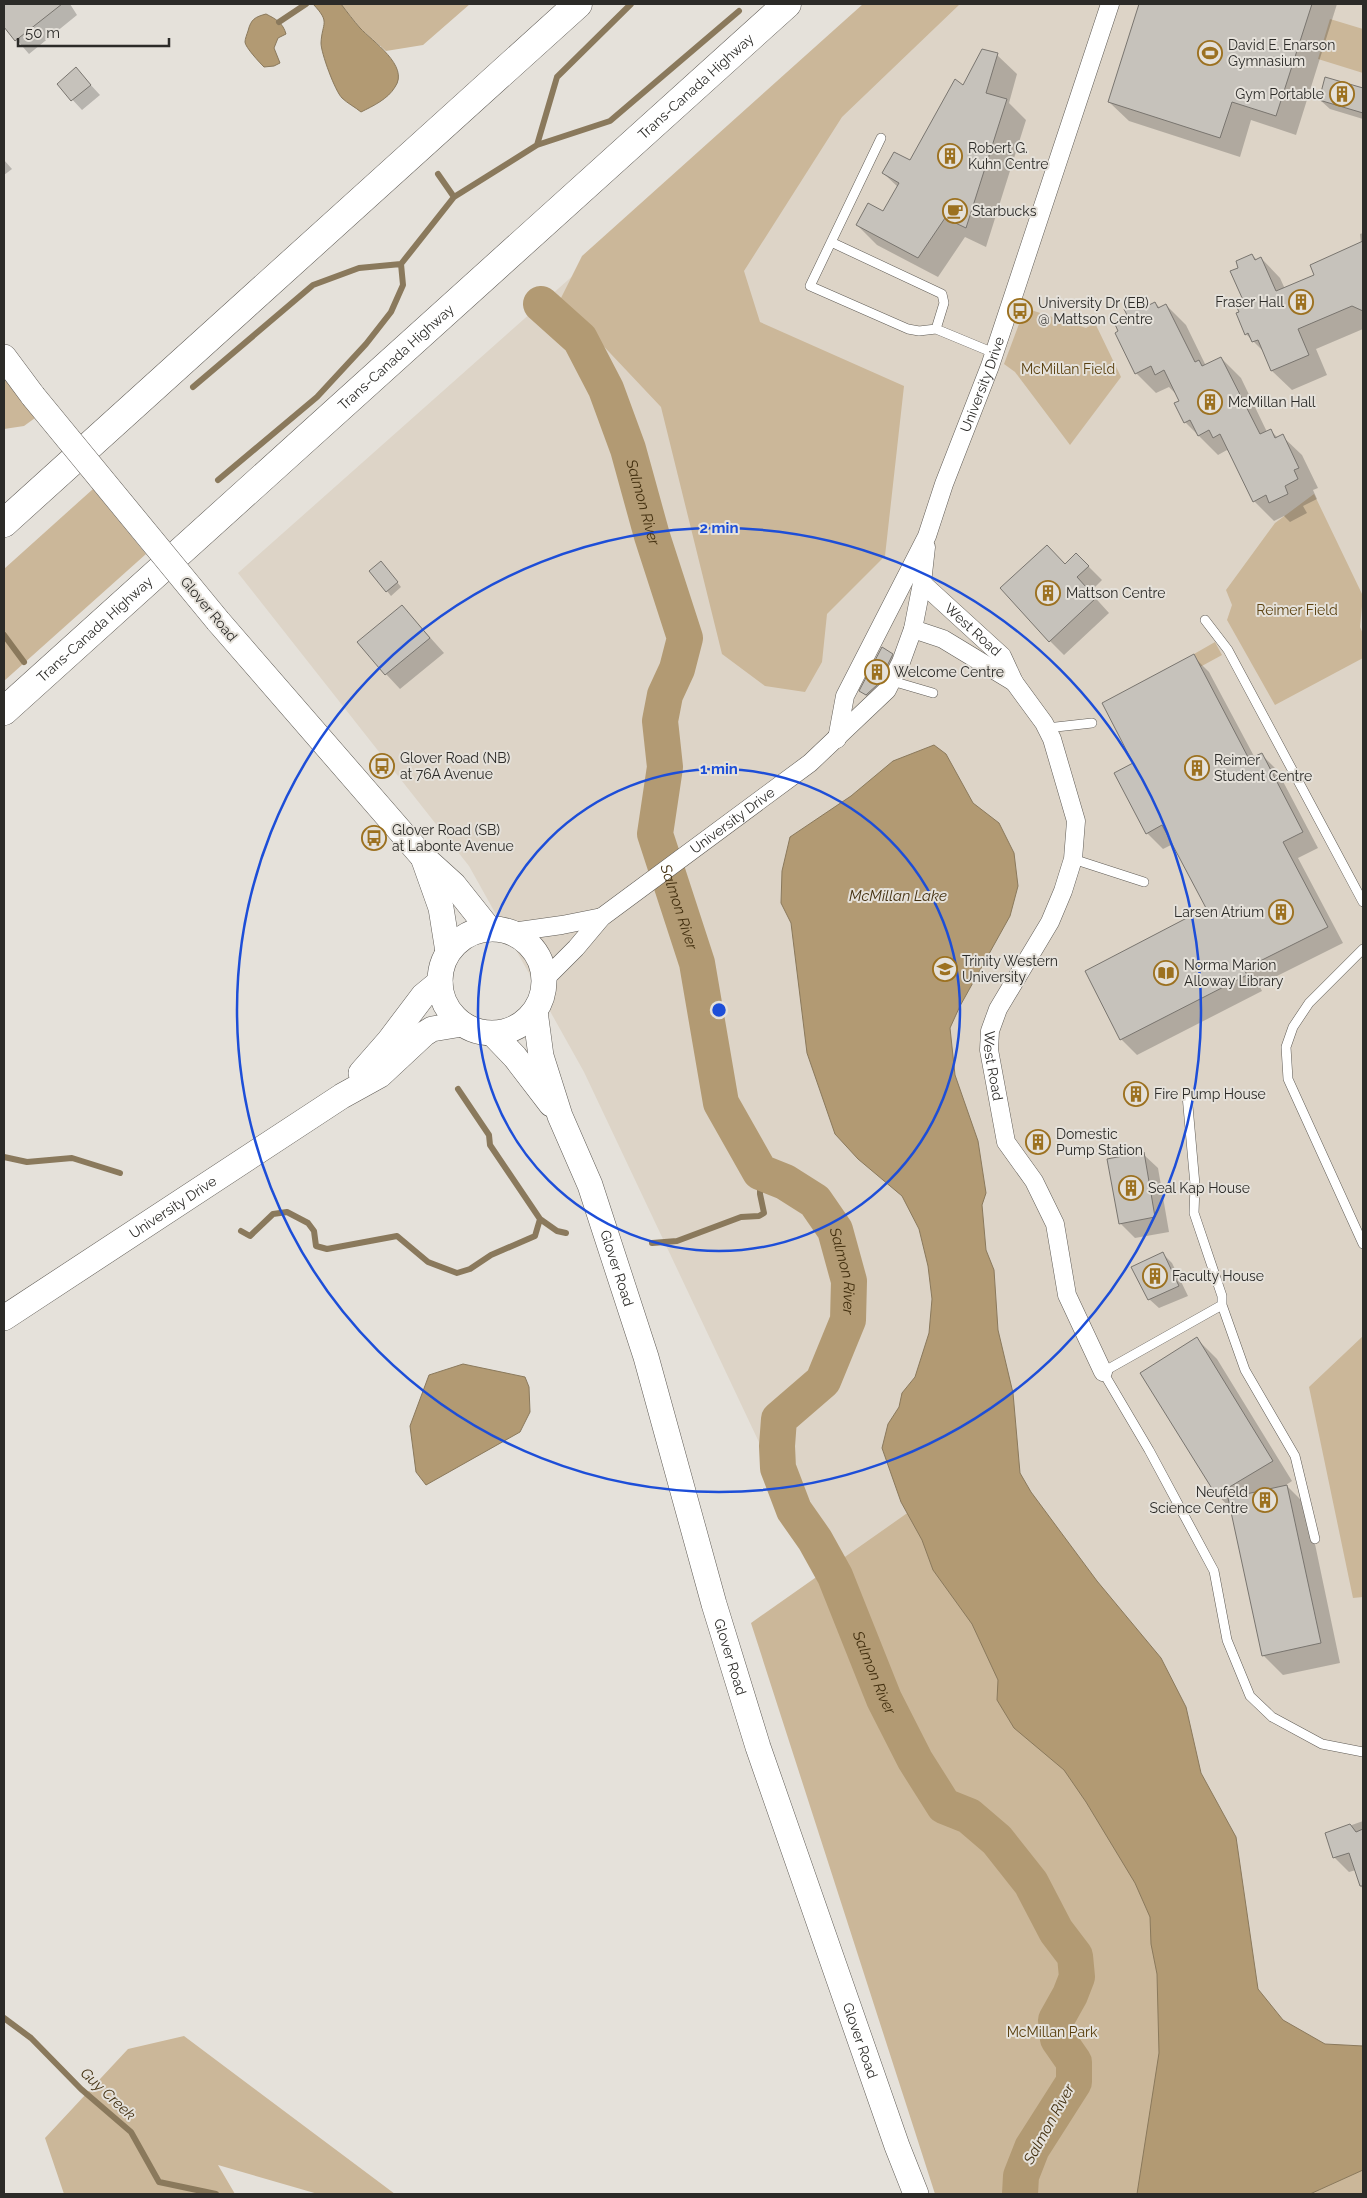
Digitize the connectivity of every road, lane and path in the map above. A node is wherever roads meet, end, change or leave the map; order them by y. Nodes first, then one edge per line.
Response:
1 (578, 4) edge
2 (787, 4) edge
3 (1110, 4) edge
4 (881, 138) dead end
5 (831, 242) junction
6 (936, 329) junction
7 (994, 353) junction
8 (4, 357) edge
9 (4, 523) edge
10 (927, 536) junction
11 (922, 583) junction
12 (1205, 620) dead end
13 (913, 629) junction
14 (892, 681) junction
15 (1014, 682) junction
16 (933, 693) dead end
17 (4, 712) edge
18 (1092, 723) dead end
19 (1047, 728) junction
20 (837, 739) junction
21 (422, 856) junction
22 (1072, 859) junction
23 (1144, 882) dead end
24 (1363, 902) edge
25 (605, 914) junction
26 (501, 930) junction
27 (1363, 949) edge
28 (448, 952) junction
29 (544, 980) junction
30 (440, 982) junction
31 (535, 1011) junction
32 (462, 1024) junction
33 (492, 1034) junction
34 (1186, 1095) dead end
35 (342, 1096) junction
36 (560, 1116) junction
37 (1363, 1244) edge
38 (1222, 1305) junction
39 (4, 1318) edge
40 (1103, 1372) junction
41 (1315, 1539) dead end
42 (1363, 1752) edge
43 (916, 2194) edge

1 - 9 highway
2 - 17 highway, Trans-Canada Highway
3 - 7 street, University Drive
4 - 5 lane
5 - 6 lane
5 - 6 lane
6 - 7 lane
7 - 10 street, University Drive
8 - 21 main road, Glover Road, bridge
10 - 11 street, University Drive
10 - 20 street, University Drive
11 - 13 street, University Drive
11 - 15 street, West Road
12 - 24 lane
13 - 14 street, University Drive
13 - 15 street, West Road
14 - 16 lane
14 - 20 street, University Drive
15 - 19 street, West Road
18 - 19 lane
19 - 22 street, West Road
20 - 25 street, University Drive
21 - 26 main road, Glover Road
21 - 28 main road, Glover Road
22 - 23 lane
22 - 40 street, West Road
25 - 26 street, University Drive
25 - 29 street, University Drive
26 - 28 main road
26 - 29 main road
27 - 37 lane
28 - 30 main road
29 - 31 main road
30 - 32 main road
30 - 35 main road, University Drive
31 - 33 main road
31 - 36 main road, Glover Road
32 - 33 main road
32 - 35 main road, University Drive
33 - 36 main road, Glover Road
34 - 38 lane
35 - 39 main road, University Drive
36 - 43 main road, Glover Road
38 - 40 lane
38 - 41 lane
40 - 42 lane

